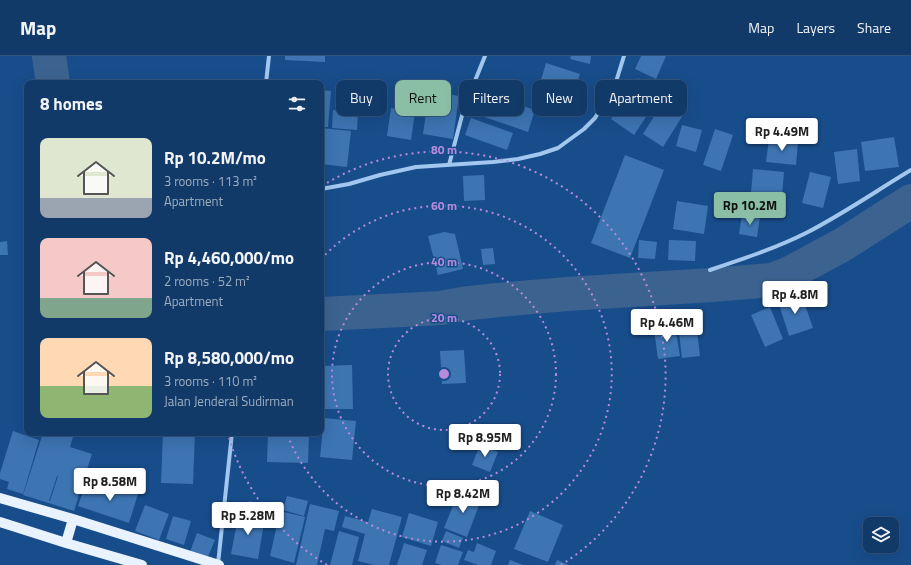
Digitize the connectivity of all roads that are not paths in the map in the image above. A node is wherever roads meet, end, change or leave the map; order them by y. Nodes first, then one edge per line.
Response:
1 (269, 56) edge
2 (485, 56) edge
3 (624, 56) edge
4 (266, 80) edge
5 (449, 165) junction
6 (911, 170) edge
7 (324, 188) edge
8 (710, 270) dead end
9 (232, 436) edge
10 (0, 498) edge
11 (73, 519) junction
12 (0, 522) edge
13 (66, 543) junction
14 (142, 565) edge
15 (218, 565) edge

1 - 4 street
2 - 5 street
3 - 5 street
5 - 7 street
6 - 8 street
9 - 15 street
10 - 11 main road
11 - 13 main road
11 - 15 main road
12 - 13 main road
13 - 14 main road

